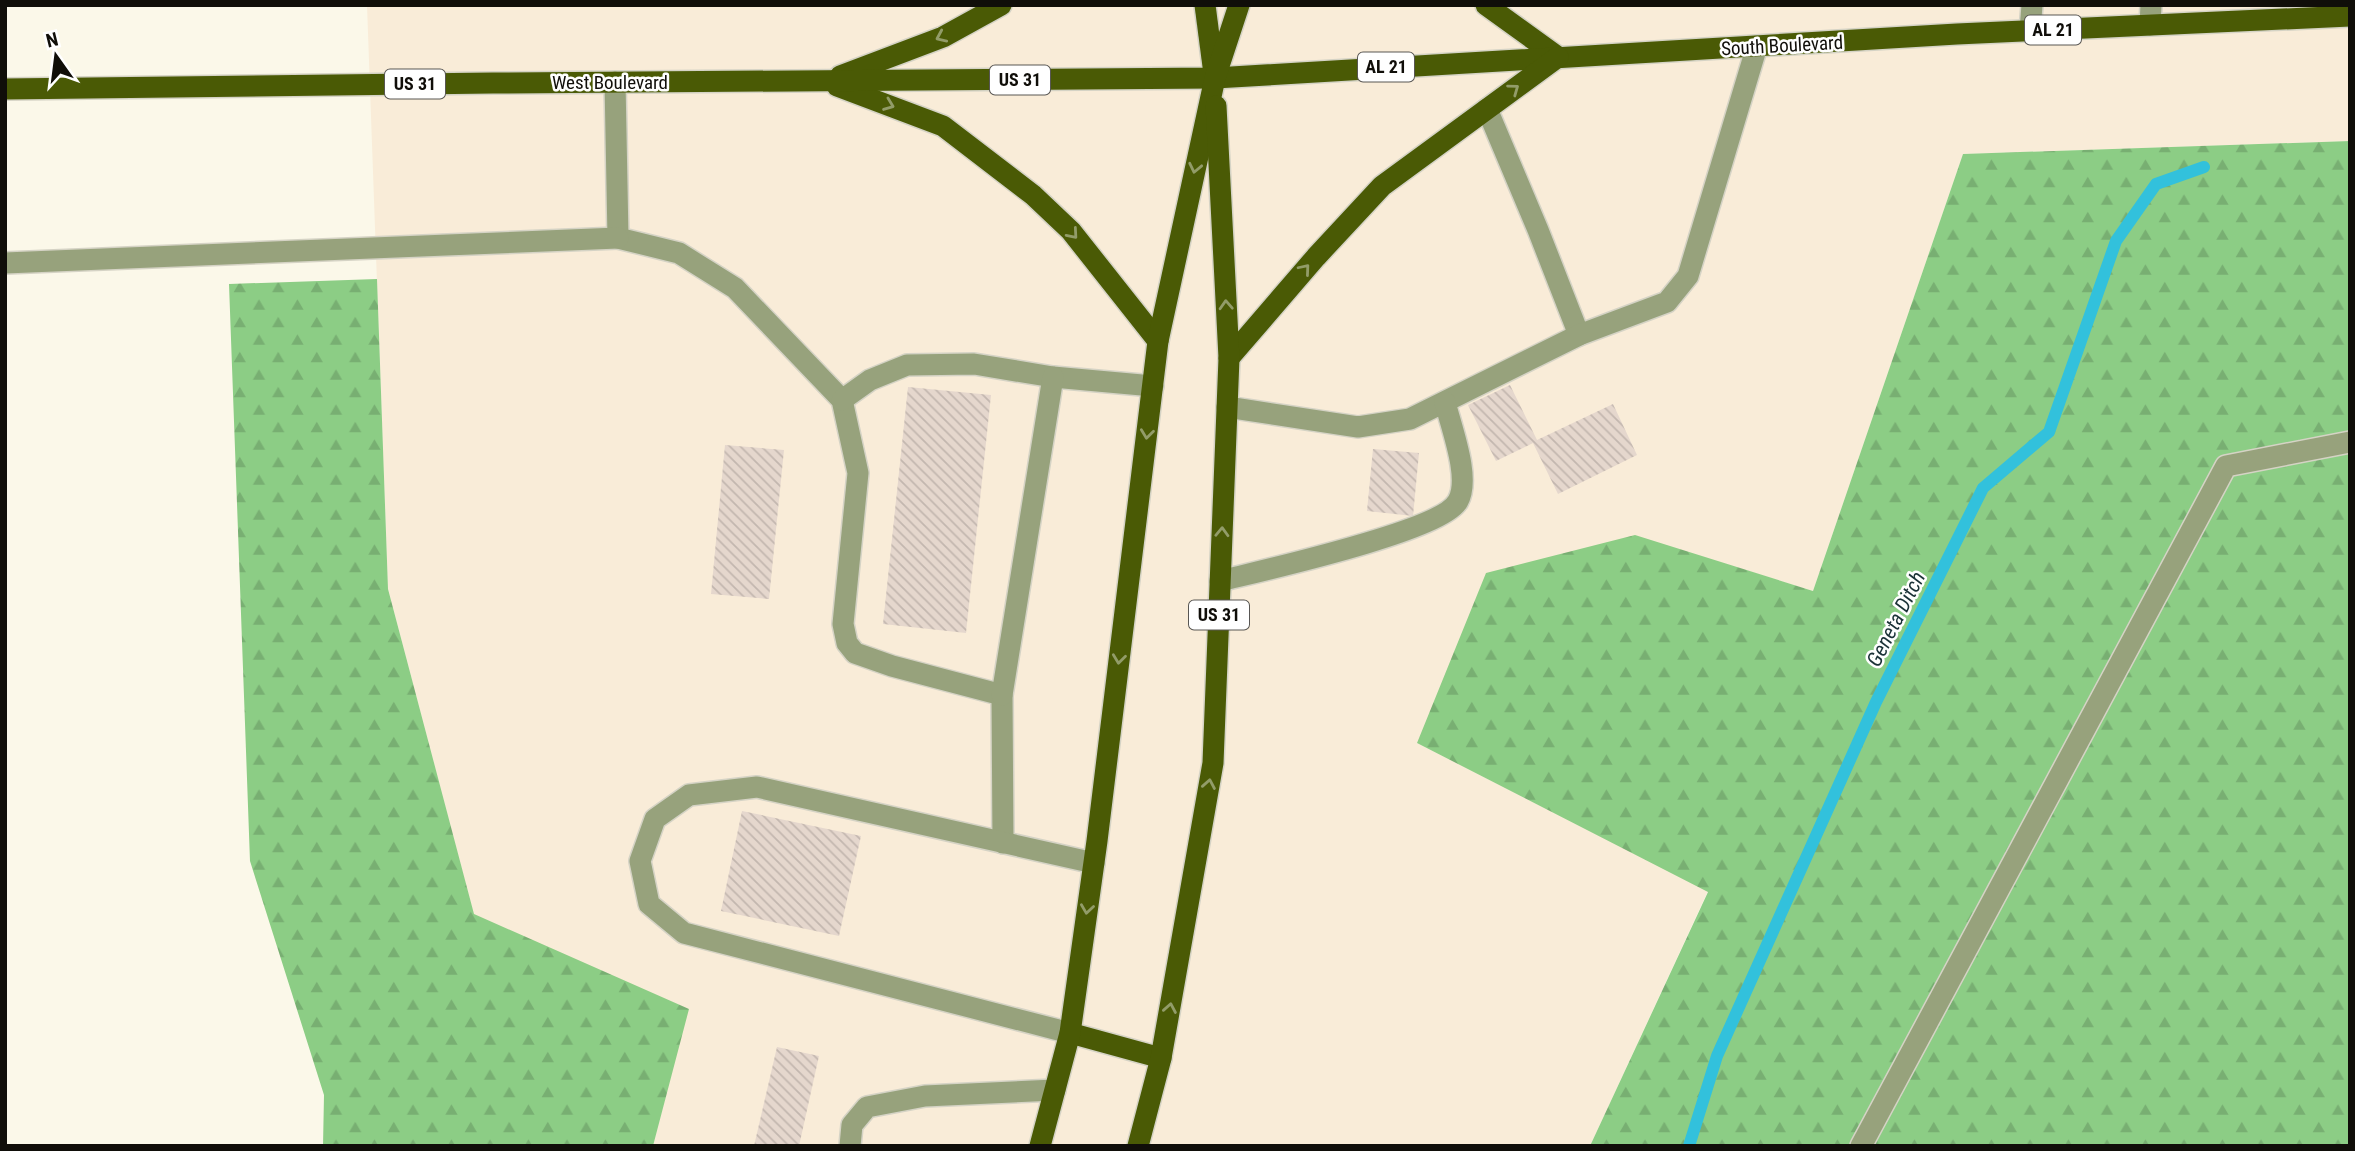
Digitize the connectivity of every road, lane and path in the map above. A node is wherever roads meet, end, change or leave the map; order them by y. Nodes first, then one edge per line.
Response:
1 (1001, 5) edge
2 (1205, 5) edge
3 (1239, 5) edge
4 (1486, 5) edge
5 (2032, 5) edge
6 (2151, 15) edge
7 (2350, 16) edge
8 (2030, 31) junction
9 (1757, 46) junction
10 (1558, 57) junction
11 (1214, 78) junction
12 (615, 82) junction
13 (825, 82) junction
14 (5, 89) edge
15 (1487, 109) junction
16 (618, 239) junction
17 (5, 263) edge
18 (1578, 335) junction
19 (1158, 341) junction
20 (1229, 358) junction
21 (1053, 377) junction
22 (1153, 386) junction
23 (842, 400) junction
24 (1445, 402) junction
25 (1227, 407) junction
26 (2350, 442) edge
27 (1220, 581) junction
28 (1002, 695) junction
29 (1003, 843) junction
30 (1094, 863) junction
31 (1070, 1033) junction
32 (1161, 1058) junction
33 (1055, 1090) junction
34 (850, 1146) edge
35 (1040, 1146) edge
36 (1138, 1146) edge
37 (1861, 1146) edge

1 -> 13 main road
2 - 11 main road
3 - 11 main road
4 - 10 main road
5 - 8 lane
6 - 7 main road, South Boulevard / AL 21
6 - 8 main road, South Boulevard / AL 21
8 - 9 main road, South Boulevard / AL 21
9 - 10 main road, South Boulevard / AL 21
9 - 18 lane
10 - 11 main road, South Boulevard / AL 21
15 -> 10 main road
11 - 13 main road, West Boulevard / US 31
11 -> 19 main road
20 -> 11 main road, US 31
12 - 13 main road, West Boulevard / US 31
12 - 14 main road, West Boulevard / US 31
12 - 16 lane
13 -> 19 main road
15 - 18 lane
20 -> 15 main road
16 - 17 lane
16 - 23 lane
18 - 24 lane
19 - 22 main road
20 - 25 main road, US 31
21 - 22 lane
21 - 23 lane
21 - 28 lane
22 -> 30 main road
23 - 28 lane
24 - 25 lane
24 - 27 lane
27 -> 25 main road, US 31
26 - 37 lane
32 -> 27 main road, US 31
28 - 29 lane
29 - 30 lane
29 - 31 lane
30 -> 31 main road
31 - 32 main road
31 - 33 main road
32 - 36 main road, US 31
33 - 34 lane
33 - 35 main road

